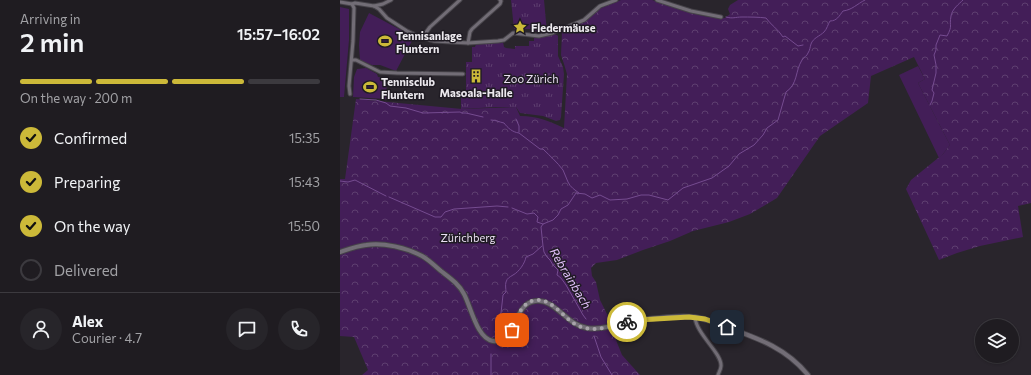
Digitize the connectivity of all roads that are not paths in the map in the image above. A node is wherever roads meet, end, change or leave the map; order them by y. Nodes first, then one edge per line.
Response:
1 (391, 0) edge
2 (460, 0) edge
3 (500, 0) edge
4 (616, 0) edge
5 (657, 0) edge
6 (340, 2) edge
7 (352, 4) junction
8 (374, 6) junction
9 (721, 17) dead end
10 (422, 38) junction
11 (468, 43) junction
12 (352, 60) junction
13 (463, 74) dead end
14 (350, 94) dead end
15 (340, 252) edge
16 (695, 317) junction
17 (718, 375) edge
18 (808, 375) edge

1 - 8 street
2 - 10 street
3 - 11 street
4 - 11 street
5 - 9 street
6 - 7 street
7 - 8 street
7 - 12 street
8 - 10 street
10 - 11 street
12 - 13 street
12 - 14 street
15 - 16 main road
16 - 17 street
16 - 18 main road

